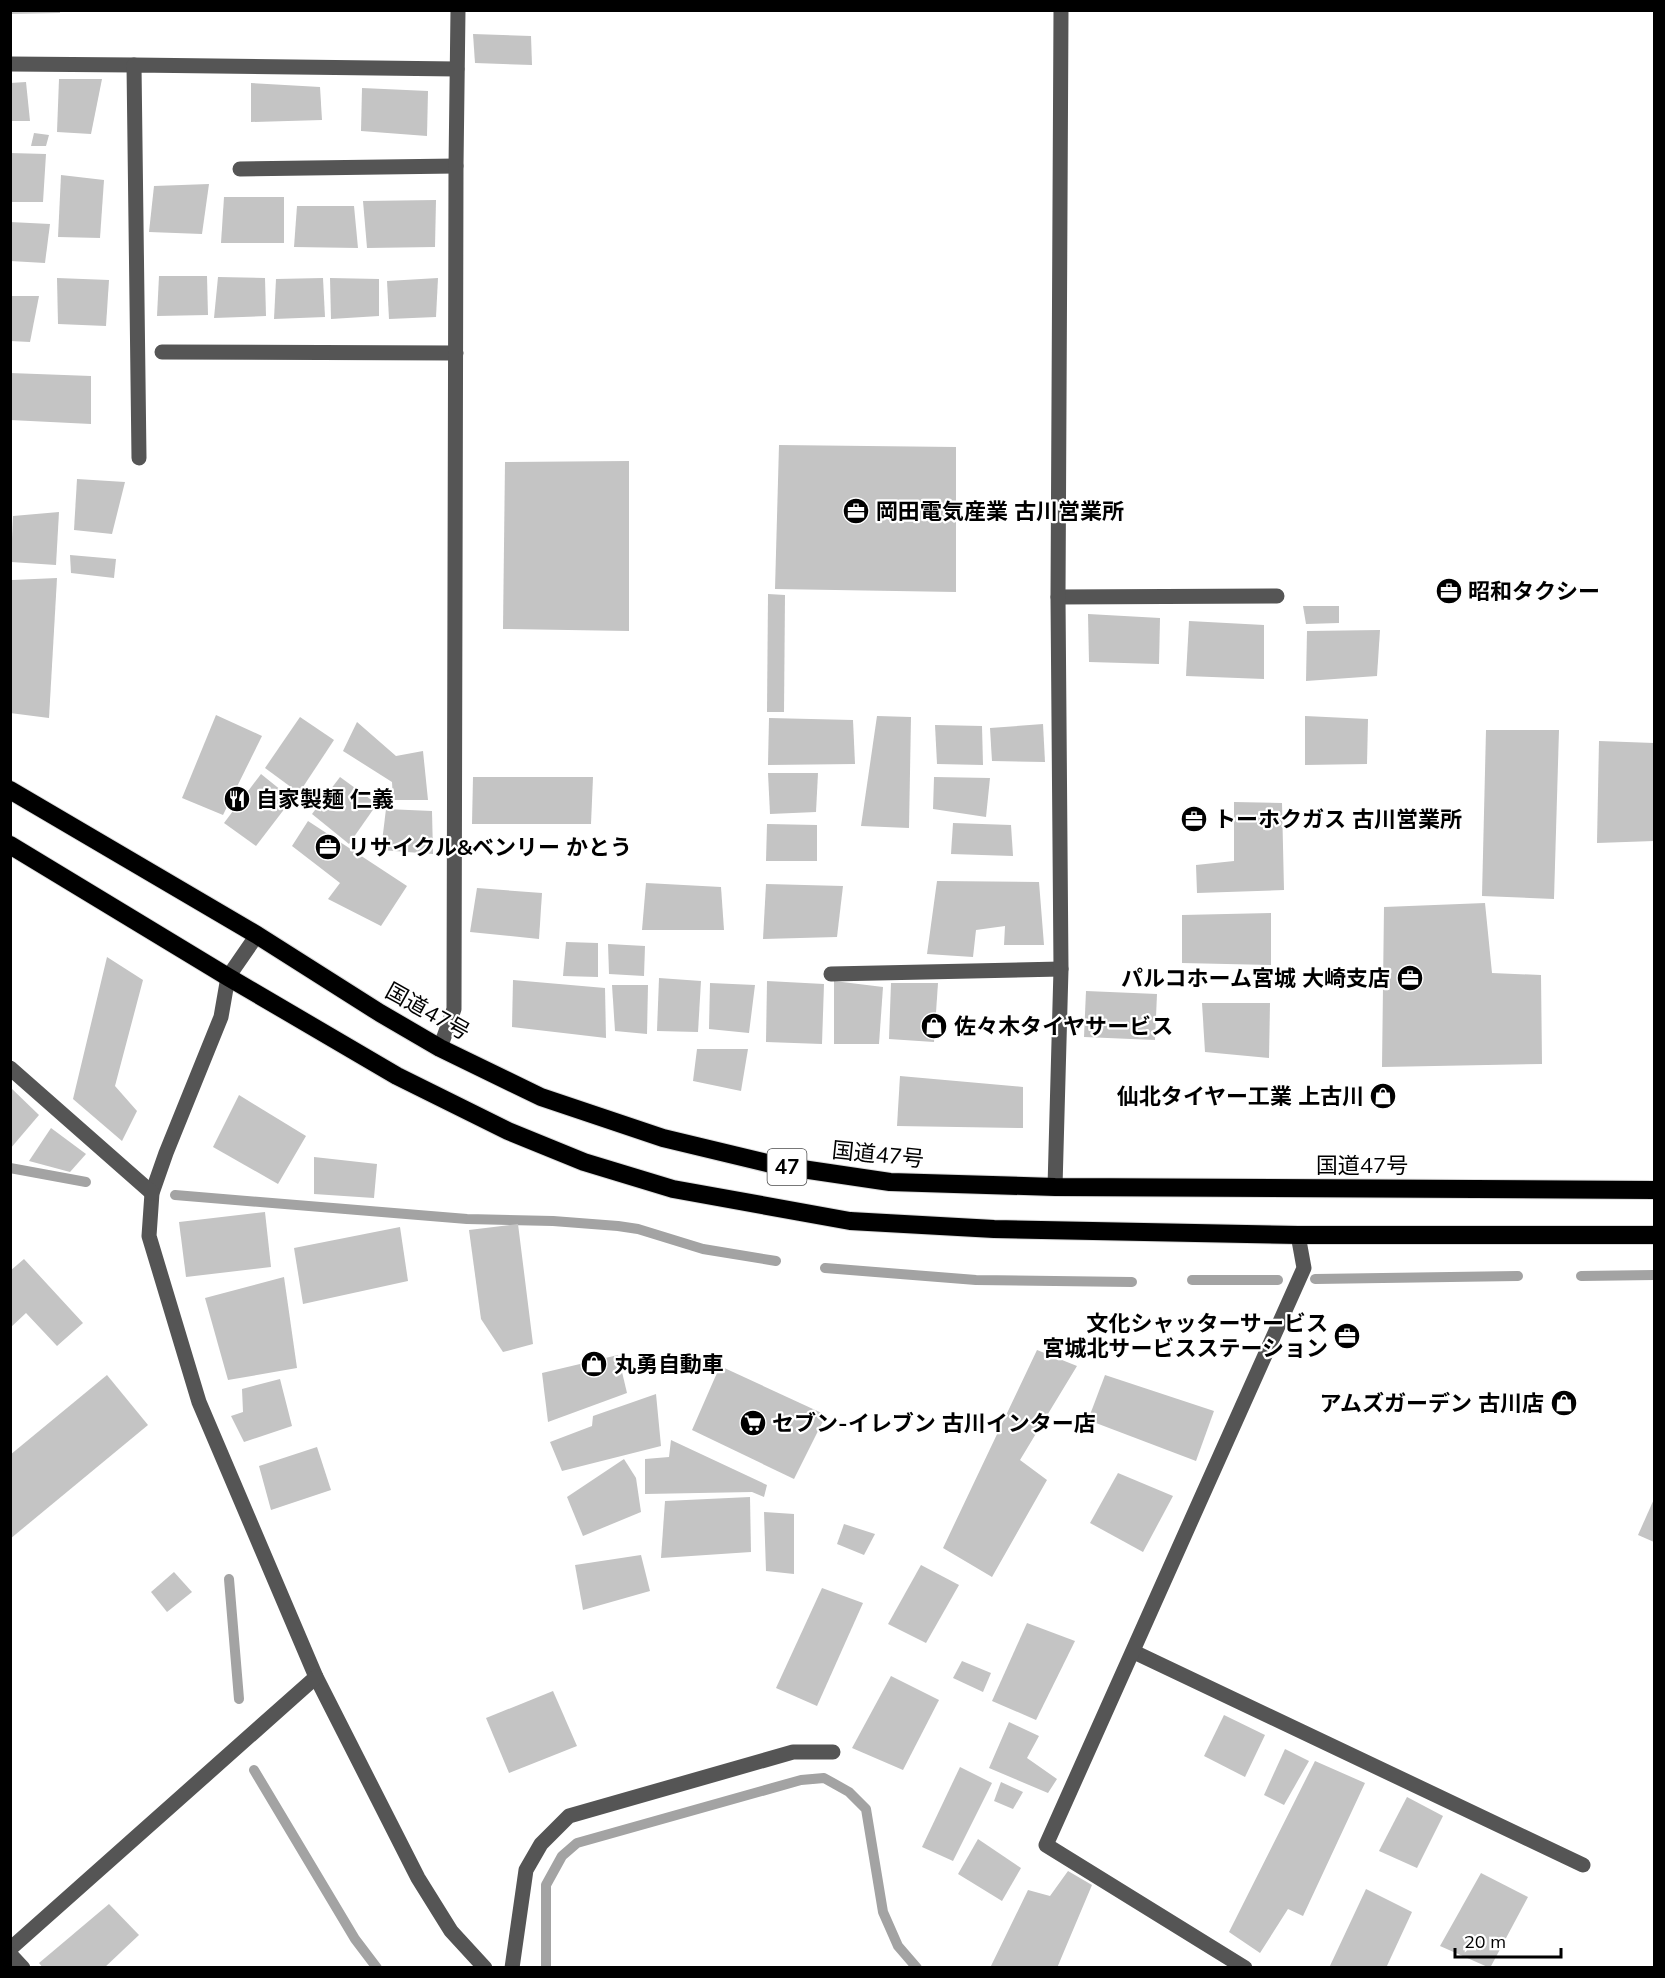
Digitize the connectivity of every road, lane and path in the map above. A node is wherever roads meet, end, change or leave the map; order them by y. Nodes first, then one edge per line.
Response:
1 (458, 10) edge
2 (1061, 10) edge
3 (10, 64) edge
4 (134, 64) junction
5 (458, 69) junction
6 (456, 166) junction
7 (240, 169) dead end
8 (162, 352) dead end
9 (456, 353) junction
10 (139, 458) dead end
11 (1277, 596) dead end
12 (1058, 597) junction
13 (10, 790) edge
14 (10, 845) edge
15 (257, 935) junction
16 (1061, 969) junction
17 (831, 974) dead end
18 (228, 977) junction
19 (440, 1048) junction
20 (10, 1068) edge
21 (1055, 1187) junction
22 (1654, 1191) edge
23 (152, 1193) junction
24 (1298, 1235) junction
25 (1654, 1235) edge
26 (1134, 1652) junction
27 (316, 1677) junction
28 (833, 1752) dead end
29 (1583, 1865) dead end
30 (10, 1949) edge
31 (10, 1954) edge
32 (23, 1968) edge
33 (485, 1968) edge
34 (512, 1968) edge
35 (1245, 1968) edge

1 - 5 street
2 - 12 street
3 - 4 street
4 - 5 street
4 - 10 street
5 - 6 street
6 - 7 street
6 - 9 street
8 - 9 street
9 - 19 street
11 - 12 street
12 - 16 street
13 - 15 highway, 国道47号 / 47
14 - 18 highway, 47
15 - 18 street
15 - 19 highway, 国道47号 / 47
16 - 17 street
16 - 21 street
18 - 23 street
18 - 24 highway, 47
19 - 21 highway, 国道47号 / 47
20 - 23 street
21 - 22 highway, 国道47号 / 47
23 - 27 street
24 - 25 highway, 47
24 - 26 street
26 - 29 street
26 - 35 street
27 - 30 street
27 - 33 street
28 - 34 street
31 - 32 street

